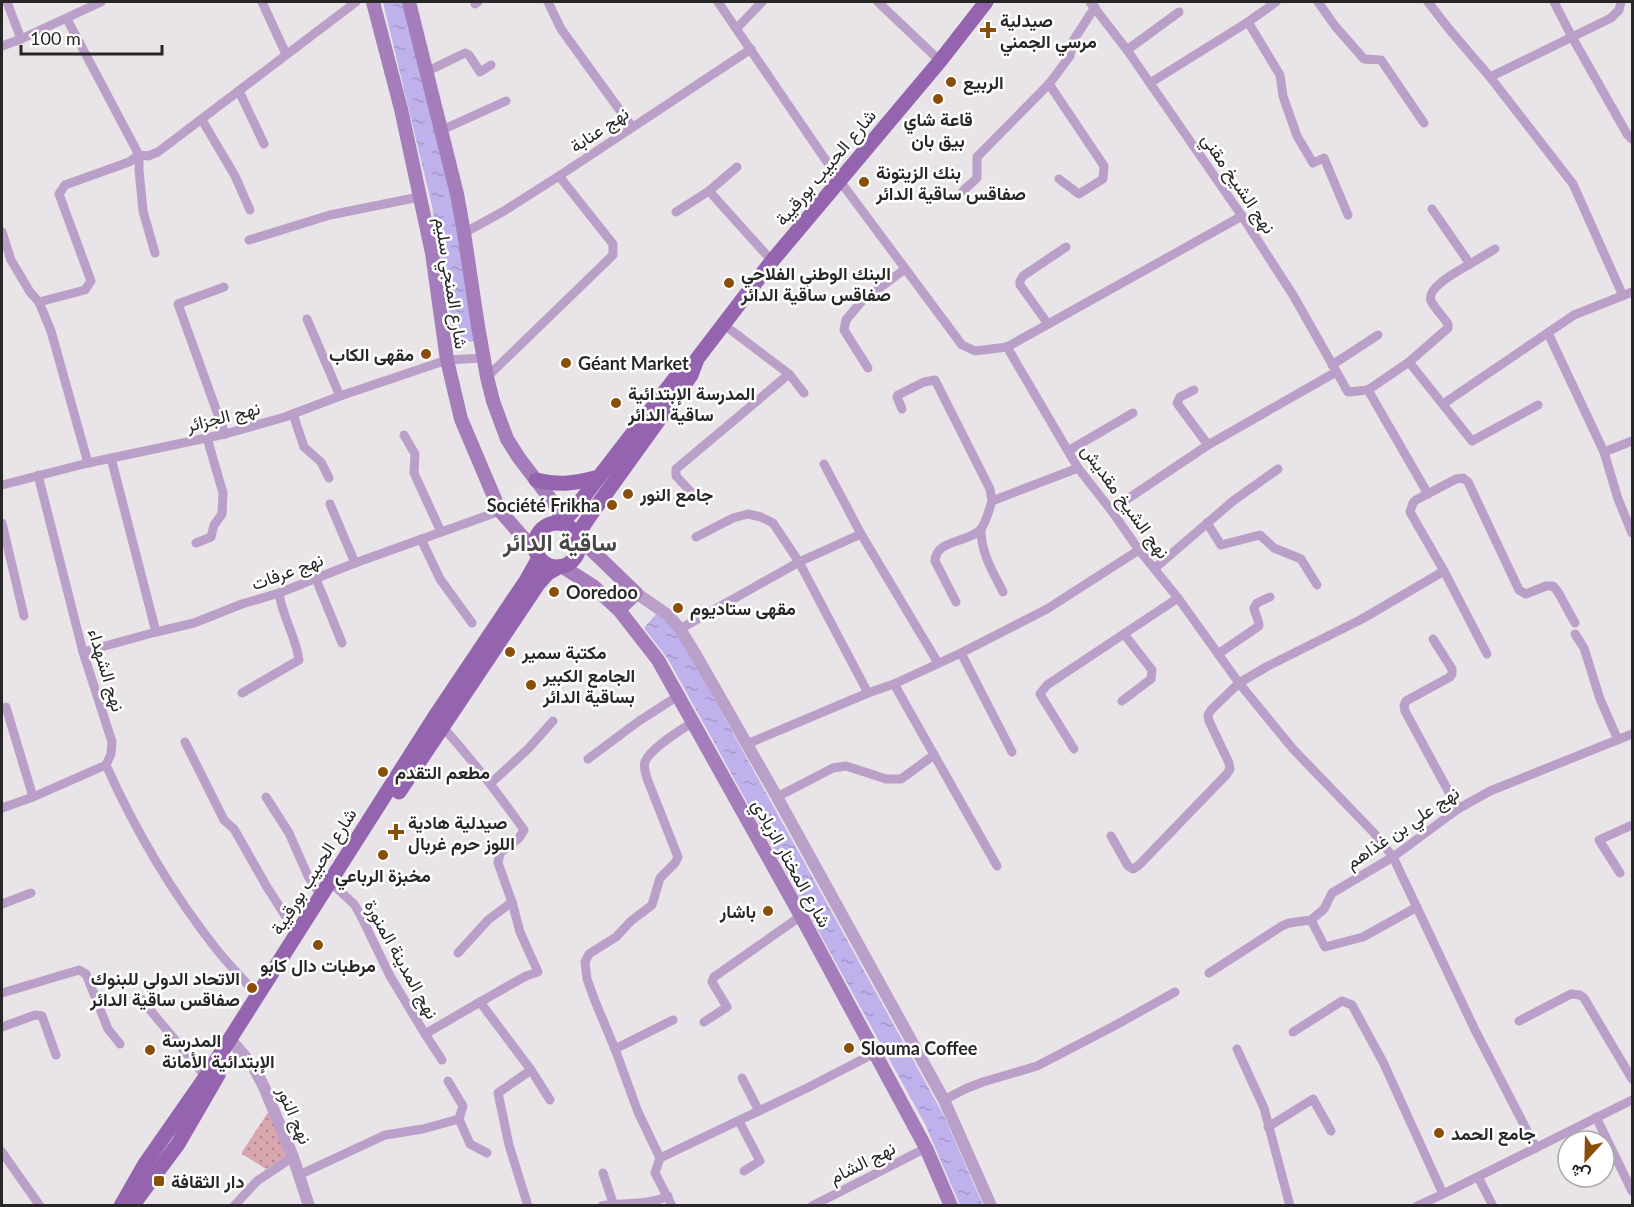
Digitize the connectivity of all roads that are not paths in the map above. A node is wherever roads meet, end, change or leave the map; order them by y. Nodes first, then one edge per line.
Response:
1 (7, 2) edge
2 (101, 2) edge
3 (262, 2) edge
4 (356, 2) edge
5 (373, 2) edge
6 (409, 2) edge
7 (548, 2) edge
8 (718, 2) edge
9 (762, 2) edge
10 (878, 2) edge
11 (986, 2) edge
12 (1276, 2) edge
13 (1318, 2) edge
14 (1428, 2) edge
15 (1554, 2) edge
16 (1621, 2) edge
17 (1093, 4) edge
18 (1179, 12) dead end
19 (67, 19) junction
20 (1248, 22) junction
21 (737, 28) junction
22 (1572, 37) junction
23 (21, 39) junction
24 (2, 46) edge
25 (751, 49) junction
26 (1127, 50) junction
27 (286, 54) junction
28 (940, 61) junction
29 (491, 65) dead end
30 (428, 71) junction
31 (1490, 77) junction
32 (1150, 83) junction
33 (1049, 84) junction
34 (239, 91) junction
35 (506, 101) dead end
36 (202, 120) junction
37 (1424, 123) dead end
38 (632, 127) junction
39 (442, 130) junction
40 (1632, 139) edge
41 (264, 144) dead end
42 (139, 155) junction
43 (737, 167) dead end
44 (559, 176) junction
45 (1059, 179) dead end
46 (840, 181) junction
47 (709, 191) junction
48 (963, 191) dead end
49 (419, 197) junction
50 (1432, 209) dead end
51 (250, 210) dead end
52 (676, 212) dead end
53 (1348, 215) dead end
54 (1242, 216) junction
55 (2, 232) edge
56 (464, 233) junction
57 (249, 240) dead end
58 (1066, 247) dead end
59 (1495, 249) dead end
60 (154, 253) dead end
61 (772, 261) junction
62 (1470, 264) junction
63 (905, 269) junction
64 (224, 287) dead end
65 (1632, 292) edge
66 (1623, 296) junction
67 (39, 302) junction
68 (308, 319) dead end
69 (723, 324) junction
70 (1048, 324) junction
71 (1548, 333) junction
72 (1378, 335) dead end
73 (1007, 347) junction
74 (483, 358) junction
75 (697, 359) junction
76 (447, 360) junction
77 (1409, 362) junction
78 (868, 368) dead end
79 (1334, 369) junction
80 (789, 374) junction
81 (487, 377) junction
82 (1194, 390) dead end
83 (1368, 390) junction
84 (804, 393) dead end
85 (340, 396) junction
86 (1443, 404) junction
87 (1538, 405) dead end
88 (902, 409) dead end
89 (1133, 413) dead end
90 (293, 414) junction
91 (225, 434) junction
92 (404, 435) dead end
93 (207, 438) junction
94 (1632, 441) edge
95 (1208, 445) junction
96 (1068, 451) junction
97 (1604, 452) junction
98 (111, 458) junction
99 (88, 463) junction
100 (824, 464) dead end
101 (1078, 468) junction
102 (1278, 470) dead end
103 (38, 475) junction
104 (600, 477) junction
105 (329, 478) dead end
106 (536, 480) junction
107 (2, 485) edge
108 (1428, 494) junction
109 (679, 498) dead end
110 (992, 501) junction
111 (330, 504) dead end
112 (1111, 510) junction
113 (500, 511) junction
114 (2, 523) edge
115 (560, 523) junction
116 (1207, 523) junction
117 (981, 530) junction
118 (441, 532) junction
119 (1632, 533) edge
120 (861, 534) junction
121 (578, 536) junction
122 (696, 537) dead end
123 (421, 539) junction
124 (196, 543) dead end
125 (1139, 550) junction
126 (537, 555) junction
127 (799, 562) junction
128 (355, 563) junction
129 (561, 567) junction
130 (1155, 568) junction
131 (1444, 571) junction
132 (316, 579) junction
133 (1317, 585) dead end
134 (1003, 592) dead end
135 (279, 593) junction
136 (636, 593) junction
137 (1270, 597) dead end
138 (1178, 598) junction
139 (956, 602) dead end
140 (619, 610) junction
141 (24, 616) dead end
142 (472, 623) dead end
143 (1575, 623) dead end
144 (680, 629) junction
145 (156, 632) junction
146 (1124, 634) junction
147 (1575, 634) dead end
148 (1433, 639) dead end
149 (342, 643) dead end
150 (83, 652) junction
151 (961, 653) junction
152 (1218, 654) junction
153 (1487, 654) dead end
154 (938, 663) junction
155 (1239, 683) junction
156 (894, 684) junction
157 (242, 693) dead end
158 (868, 693) junction
159 (678, 696) junction
160 (1122, 701) dead end
161 (6, 707) dead end
162 (553, 721) dead end
163 (438, 722) junction
164 (693, 722) junction
165 (1632, 735) edge
166 (1618, 740) junction
167 (185, 741) dead end
168 (747, 744) junction
169 (1074, 749) dead end
170 (1012, 752) dead end
171 (934, 755) junction
172 (588, 759) dead end
173 (106, 765) junction
174 (490, 784) junction
175 (33, 797) junction
176 (266, 797) dead end
177 (777, 797) junction
178 (2, 808) edge
179 (1458, 809) junction
180 (1632, 825) edge
181 (1111, 836) dead end
182 (1393, 857) junction
183 (997, 866) dead end
184 (1620, 873) dead end
185 (333, 884) junction
186 (31, 893) dead end
187 (321, 896) junction
188 (512, 902) junction
189 (2, 904) edge
190 (1417, 907) junction
191 (801, 916) junction
192 (1311, 920) junction
193 (297, 934) junction
194 (458, 953) dead end
195 (1209, 973) dead end
196 (1174, 992) dead end
197 (2, 993) edge
198 (257, 995) junction
199 (141, 999) dead end
200 (480, 1002) junction
201 (673, 1020) dead end
202 (1519, 1021) dead end
203 (704, 1023) dead end
204 (2, 1027) edge
205 (1293, 1032) dead end
206 (425, 1034) junction
207 (232, 1042) junction
208 (120, 1044) dead end
209 (615, 1049) junction
210 (1237, 1049) dead end
211 (875, 1053) junction
212 (56, 1055) dead end
213 (442, 1060) dead end
214 (531, 1070) junction
215 (207, 1075) junction
216 (742, 1078) dead end
217 (1632, 1079) edge
218 (448, 1082) dead end
219 (550, 1100) dead end
220 (944, 1100) junction
221 (1632, 1100) edge
222 (759, 1111) junction
223 (1596, 1117) junction
224 (459, 1119) junction
225 (739, 1121) junction
226 (1268, 1127) junction
227 (1331, 1131) dead end
228 (926, 1148) junction
229 (1536, 1148) junction
230 (2, 1152) edge
231 (487, 1153) dead end
232 (293, 1158) junction
233 (660, 1158) junction
234 (744, 1171) dead end
235 (603, 1173) dead end
236 (299, 1175) junction
237 (1478, 1177) junction
238 (1632, 1191) edge
239 (1443, 1194) junction
240 (668, 1196) junction
241 (613, 1203) junction
242 (129, 1204) edge
243 (40, 1206) edge
244 (234, 1206) edge
245 (309, 1206) edge
246 (528, 1206) edge
247 (602, 1206) edge
248 (672, 1206) edge
249 (812, 1206) edge
250 (951, 1206) edge
251 (991, 1206) edge
252 (1290, 1206) edge
253 (1417, 1206) edge
254 (1493, 1206) edge

1 - 23 street
2 - 19 street
3 - 27 street
4 - 27 street
5 - 49 main road, شارع المنجي سليم
6 - 30 main road
7 - 38 street
8 - 21 street
9 - 21 street
10 - 28 street
11 - 28 main road, شارع الحبيب بورقيبة
12 - 20 street
13 - 37 street
14 - 31 street
15 - 22 street
16 - 22 street
17 - 26 street, نهج الشيخ مقني
17 - 33 street
18 - 26 street
19 - 23 street
19 - 42 street
20 - 32 street
20 - 53 street
21 - 25 street
22 - 31 street
22 - 40 street
23 - 24 street
25 - 38 street, نهج عنابة
25 - 46 street
26 - 32 street, نهج الشيخ مقني
27 - 34 street
28 - 46 main road, شارع الحبيب بورقيبة
29 - 30 street
30 - 39 main road
31 - 66 street
32 - 54 street, نهج الشيخ مقني
33 - 45 street
33 - 48 street
34 - 36 street
34 - 41 street
35 - 39 street
36 - 42 street
36 - 51 street
38 - 44 street, نهج عنابة
39 - 56 main road
42 - 60 street
42 - 67 street
43 - 47 street
44 - 56 street, نهج عنابة
44 - 81 street
46 - 61 main road, شارع الحبيب بورقيبة
46 - 63 street
47 - 52 street
47 - 61 street
49 - 57 street
49 - 76 main road, شارع المنجي سليم
50 - 62 street
54 - 70 street
54 - 79 street, نهج الشيخ مقني
55 - 67 street
56 - 74 main road
58 - 70 street
59 - 62 street
61 - 69 main road, شارع الحبيب بورقيبة
62 - 77 street
63 - 73 street
63 - 78 street
64 - 91 street
65 - 66 street
66 - 71 street
67 - 99 street
68 - 85 street
69 - 75 main road, شارع الحبيب بورقيبة
69 - 80 street
70 - 73 street
71 - 86 street
71 - 97 street
72 - 79 street
73 - 96 street, نهج الشيخ مقديش
74 - 76 street, نهج الجزائر
74 - 81 main road
75 - 104 main road, شارع الحبيب بورقيبة
75 - 121 main road, شارع الحبيب بورقيبة
76 - 85 street, نهج الجزائر
76 - 113 main road, شارع المنجي سليم
77 - 83 street
77 - 86 street
79 - 83 street, نهج الشيخ مقني
79 - 95 street
80 - 84 street
80 - 109 street
81 - 106 main road
82 - 95 street
83 - 108 street
85 - 90 street, نهج الجزائر
86 - 87 street
88 - 110 street
89 - 96 street
90 - 91 street, نهج الجزائر
90 - 105 street
91 - 93 street, نهج الجزائر
92 - 118 street
93 - 98 street, نهج الجزائر
93 - 124 street
94 - 97 street
95 - 112 street
96 - 101 street, نهج الشيخ مقديش
97 - 119 street
98 - 99 street, نهج الجزائر
98 - 145 street
99 - 103 street, نهج الجزائر
100 - 120 street
101 - 110 street
101 - 112 street, نهج الشيخ مقديش
102 - 116 street
103 - 107 street, نهج الجزائر
103 - 150 street, نهج الشهداء
104 - 106 main road
104 - 115 main road, شارع الحبيب بورقيبة
106 - 115 main road
108 - 131 street
108 - 143 street
110 - 117 street
111 - 128 street
112 - 125 street, نهج الشيخ مقديش
113 - 118 street, نهج عرفات
113 - 126 main road, شارع المنجي سليم
114 - 141 street
115 - 121 main road
115 - 126 main road, شارع الحبيب بورقيبة
116 - 130 street
116 - 133 street
117 - 134 street
117 - 139 street
118 - 123 street, نهج عرفات
120 - 127 street
120 - 154 street
121 - 129 main road, شارع الحبيب بورقيبة
121 - 136 main road
122 - 127 street
123 - 128 street, نهج عرفات
123 - 142 street
125 - 130 street, نهج الشيخ مقديش
125 - 151 street
126 - 129 main road
126 - 163 main road, شارع الحبيب بورقيبة
127 - 144 street
127 - 158 street
128 - 132 street, نهج عرفات
129 - 140 main road, شارع المختار الزيادي
129 - 163 main road, شارع الحبيب بورقيبة
130 - 138 street, نهج الشيخ مقديش
131 - 153 street
131 - 155 street
132 - 135 street, نهج عرفات
132 - 149 street
135 - 145 street, نهج عرفات
135 - 157 street
136 - 140 main road
136 - 144 street
137 - 152 street
138 - 146 street
138 - 152 street, نهج الشيخ مقديش
140 - 159 main road, شارع المختار الزيادي
144 - 168 street
145 - 150 street, نهج عرفات
146 - 160 street
146 - 169 street
147 - 166 street
148 - 179 street
150 - 173 street, نهج الشهداء
151 - 154 street
151 - 170 street
152 - 155 street, نهج الشيخ مقديش
154 - 156 street
155 - 181 street
155 - 182 street, نهج الشيخ مقديش
156 - 158 street
156 - 171 street
158 - 168 street
159 - 164 main road, شارع المختار الزيادي
159 - 172 street
161 - 175 street
162 - 174 street
163 - 174 street
163 - 185 main road, شارع الحبيب بورقيبة
164 - 191 main road, شارع المختار الزيادي
164 - 209 street
165 - 166 street, نهج علي بن غذاهم
166 - 179 street, نهج علي بن غذاهم
167 - 193 street
168 - 177 street
171 - 177 street
171 - 183 street
173 - 175 street
173 - 198 street
174 - 188 street
175 - 178 street
176 - 187 street
177 - 220 street
179 - 182 street, نهج علي بن غذاهم
180 - 184 street
182 - 190 street, نهج الشيخ مقديش
182 - 192 street, نهج علي بن غذاهم
185 - 187 main road, شارع الحبيب بورقيبة
185 - 206 street, نهج المدينة المنورة
185 - 207 main road, شارع الحبيب بورقيبة
186 - 189 street
187 - 193 main road, شارع الحبيب بورقيبة
188 - 194 street
188 - 200 street, نهج المدينة المنورة
190 - 192 street
190 - 229 street, نهج الشيخ مقديش
191 - 203 street
191 - 211 main road, شارع المختار الزيادي
192 - 195 street
193 - 198 main road, شارع الحبيب بورقيبة
196 - 220 street
197 - 208 street
198 - 207 main road, شارع الحبيب بورقيبة
199 - 215 street
200 - 206 street, نهج المدينة المنورة
200 - 214 street
201 - 209 street
202 - 217 street
204 - 212 street
205 - 239 street
206 - 213 street
207 - 215 main road, شارع الحبيب بورقيبة
207 - 232 street, نهج النور
207 - 242 main road, شارع الحبيب بورقيبة
209 - 233 street
210 - 226 street
211 - 222 street
211 - 228 main road, شارع المختار الزيادي
214 - 219 street
214 - 246 street
215 - 242 main road, شارع الحبيب بورقيبة
216 - 222 street
218 - 224 street
220 - 251 street
221 - 223 street
222 - 225 street
223 - 229 street
223 - 238 street
224 - 231 street
224 - 236 street
225 - 233 street
225 - 234 street
226 - 227 street
226 - 252 street
228 - 249 street, نهج الشام
228 - 250 main road, شارع المختار الزيادي
229 - 237 street
230 - 243 street
232 - 236 street, نهج النور
232 - 244 street
233 - 240 street
235 - 241 street
236 - 245 street, نهج النور
237 - 239 street
237 - 254 street
239 - 253 street
240 - 241 street
240 - 248 street
241 - 247 street

